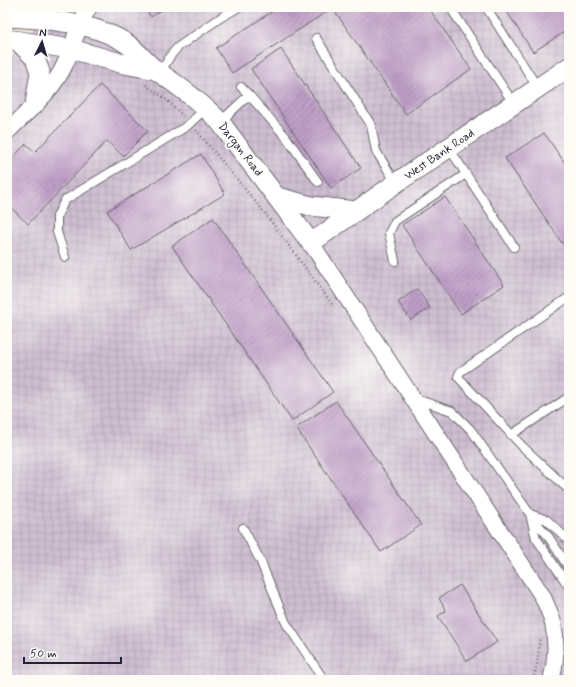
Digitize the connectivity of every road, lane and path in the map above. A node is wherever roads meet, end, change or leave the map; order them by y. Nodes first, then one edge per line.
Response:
1 (89, 7) edge
2 (238, 7) edge
3 (450, 7) edge
4 (486, 7) edge
5 (7, 17) edge
6 (78, 25) junction
7 (316, 38) dead end
8 (13, 40) edge
9 (71, 49) junction
10 (569, 67) edge
11 (158, 72) junction
12 (141, 83) dead end
13 (242, 88) dead end
14 (538, 88) junction
15 (249, 95) junction
16 (35, 104) junction
17 (514, 104) junction
18 (206, 108) junction
19 (220, 122) junction
20 (190, 123) junction
21 (7, 132) edge
22 (449, 148) junction
23 (466, 174) junction
24 (318, 182) dead end
25 (396, 183) junction
26 (277, 197) junction
27 (356, 211) junction
28 (311, 243) junction
29 (514, 247) dead end
30 (65, 257) dead end
31 (395, 261) dead end
32 (569, 297) edge
33 (335, 307) dead end
34 (569, 397) edge
35 (413, 398) junction
36 (511, 435) junction
37 (569, 490) edge
38 (530, 514) junction
39 (243, 528) dead end
40 (569, 541) edge
41 (569, 568) edge
42 (569, 587) edge
43 (540, 632) dead end
44 (324, 680) edge
45 (533, 680) edge
46 (551, 680) edge

1 - 6 street
2 - 11 lane
3 - 17 lane
4 - 14 lane
5 - 6 street, Dargan Road
6 - 9 street
6 - 11 street, Dargan Road
7 - 25 lane
8 - 9 street, Dargan Road
8 - 16 street
9 - 11 street, Dargan Road
9 - 16 street
10 - 14 street, West Bank Road
11 - 18 street, Dargan Road
12 - 20 path
13 - 15 lane
14 - 17 street, West Bank Road
15 - 19 lane
15 - 24 lane
16 - 21 street
17 - 22 street, West Bank Road
18 - 19 street, Dargan Road
18 - 20 lane
19 - 26 street, Dargan Road
20 - 30 lane
20 - 33 path
22 - 23 lane
22 - 25 street, West Bank Road
23 - 29 lane
23 - 31 lane
25 - 27 street, West Bank Road
26 - 27 street
26 - 28 street, Dargan Road
27 - 28 street, West Bank Road
28 - 35 street
32 - 36 lane
34 - 36 lane
35 - 38 lane
35 - 46 street
36 - 37 lane
38 - 40 lane
38 - 41 lane
38 - 42 lane
39 - 44 lane
43 - 45 path

